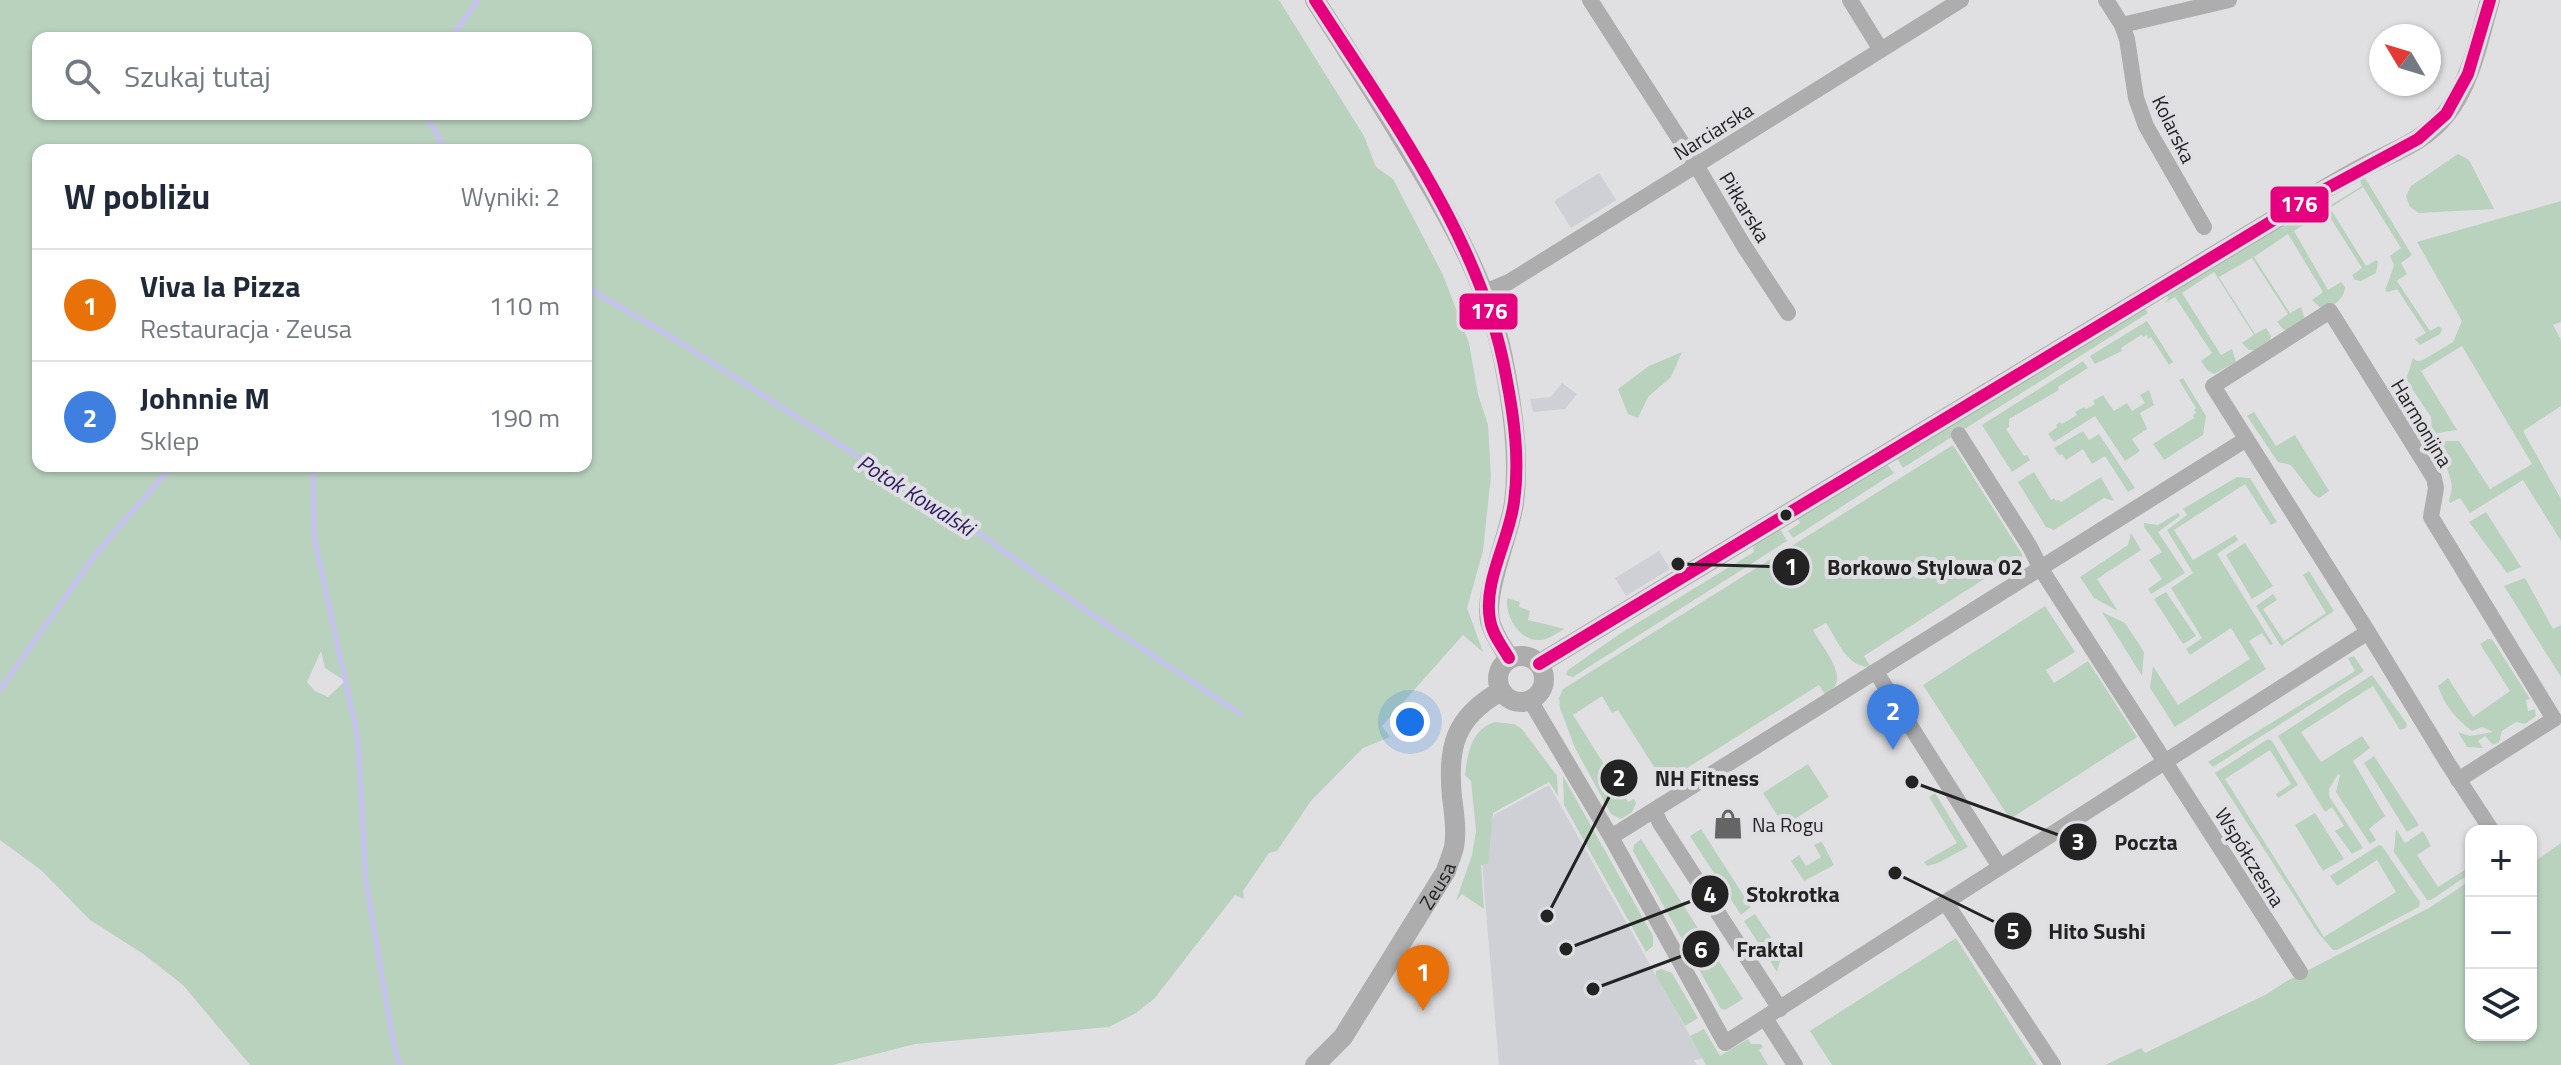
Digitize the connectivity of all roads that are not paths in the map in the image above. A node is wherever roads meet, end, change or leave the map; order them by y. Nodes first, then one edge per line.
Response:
1 (1315, 0) edge
2 (1590, 0) edge
3 (1850, 0) edge
4 (1961, 0) edge
5 (2106, 0) edge
6 (2229, 0) edge
7 (2490, 0) edge
8 (2122, 25) junction
9 (1881, 50) junction
10 (1696, 165) junction
11 (2204, 227) dead end
12 (1485, 292) junction
13 (1788, 313) dead end
14 (1959, 435) dead end
15 (2245, 440) junction
16 (2041, 569) junction
17 (2368, 632) junction
18 (1509, 658) junction
19 (1539, 664) junction
20 (1876, 672) junction
21 (1501, 691) junction
22 (1530, 700) junction
23 (2166, 763) junction
24 (2458, 780) junction
25 (1655, 812) junction
26 (2488, 825) edge
27 (1611, 837) junction
28 (2000, 867) junction
29 (1946, 903) junction
30 (2300, 972) dead end
31 (1772, 1014) junction
32 (1315, 1065) edge
33 (1795, 1065) edge
34 (2053, 1065) edge

1 - 12 street
2 - 10 street, Piłkarska
3 - 9 street
4 - 9 street, Narciarska
5 - 8 street, Kolarska
6 - 8 street
7 - 19 street
8 - 11 street, Kolarska
9 - 10 street, Narciarska
10 - 12 street, Narciarska
10 - 13 street, Piłkarska
12 - 18 street
14 - 16 street, Współczesna
15 - 16 street
15 - 17 street
15 - 24 street, Harmonijna
16 - 20 street
16 - 23 street, Współczesna
17 - 23 street
17 - 24 street
18 - 19 street
18 - 21 street
19 - 22 street
20 - 25 street
20 - 28 street
21 - 22 street
21 - 32 street, Zeusa
22 - 27 street
23 - 28 street
23 - 30 street, Współczesna
24 - 26 street
25 - 27 street
25 - 31 street
27 - 31 street
28 - 29 street
29 - 31 street
29 - 34 street
31 - 33 street

